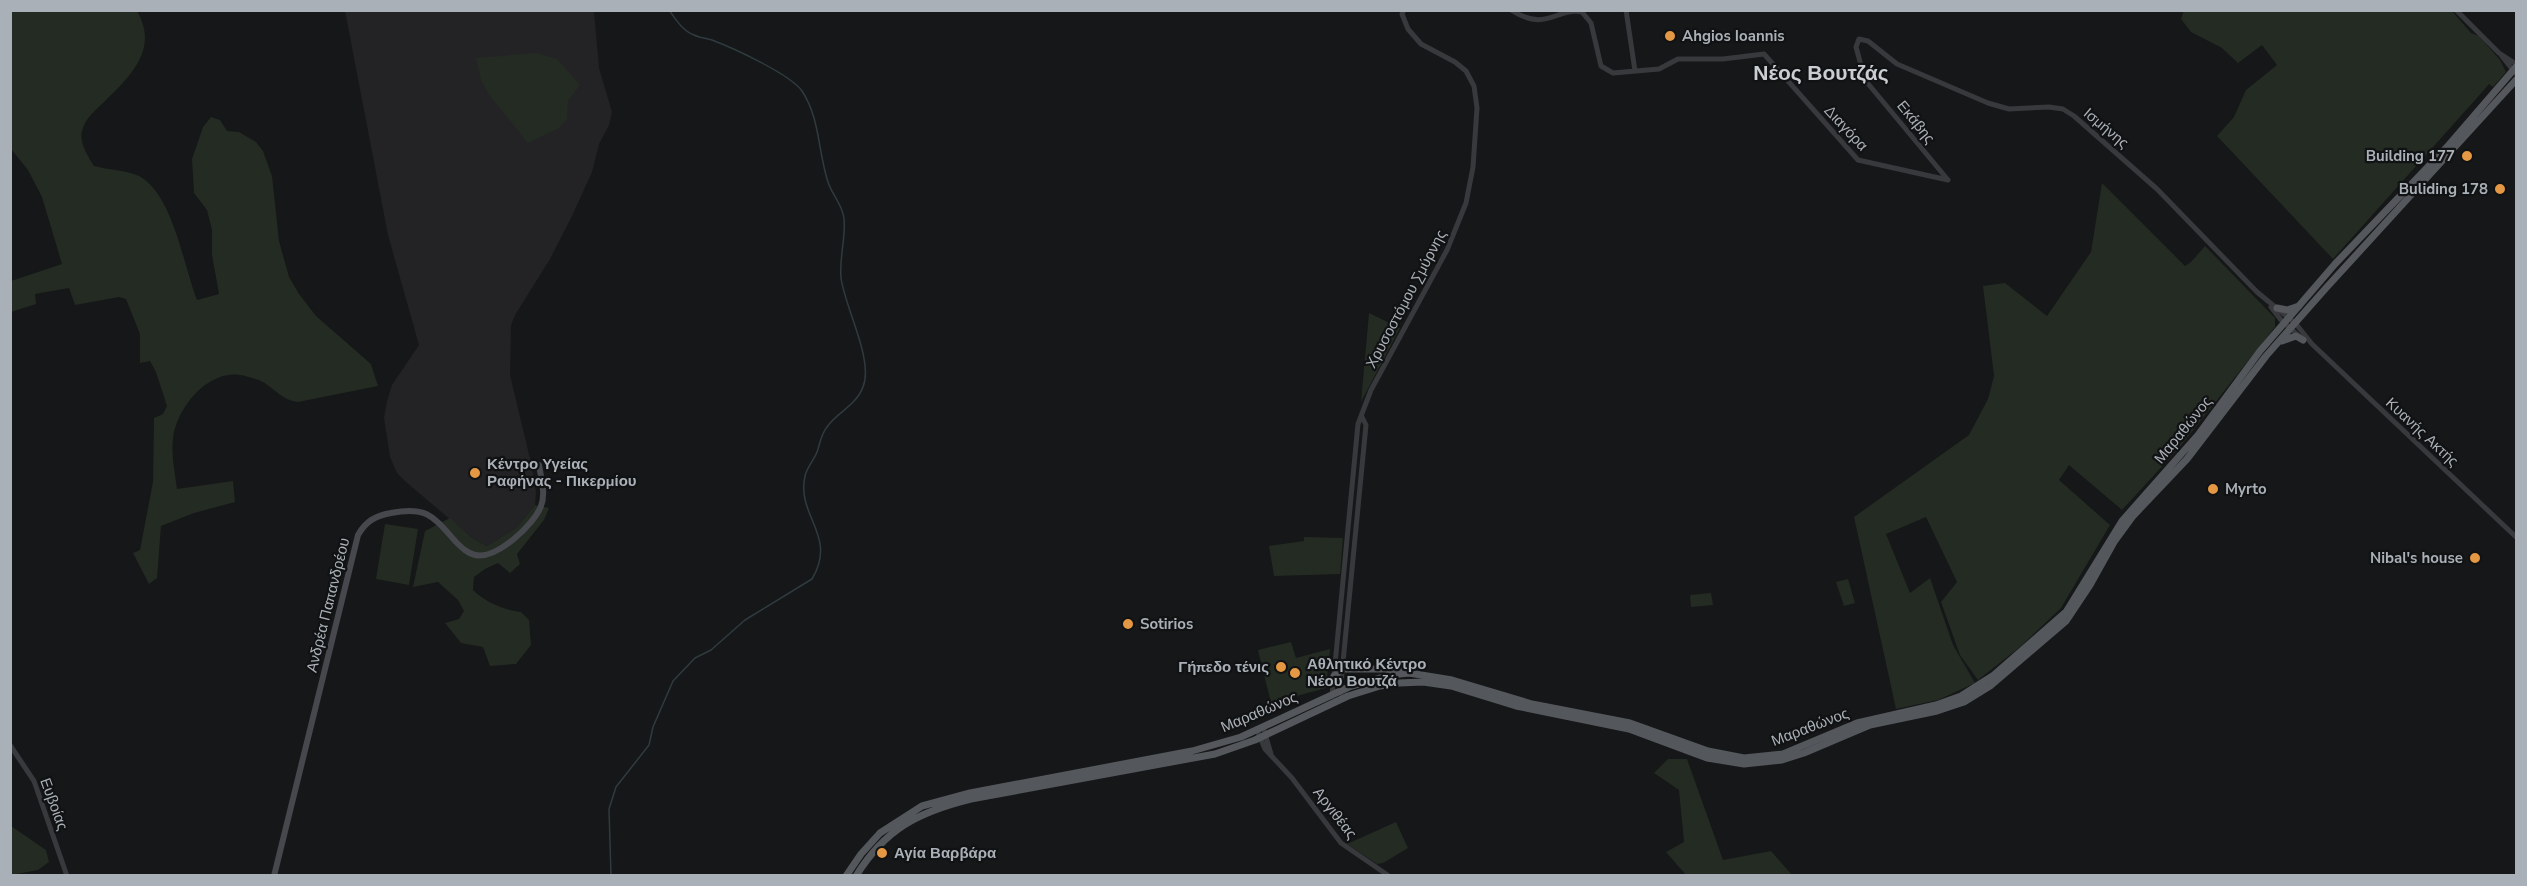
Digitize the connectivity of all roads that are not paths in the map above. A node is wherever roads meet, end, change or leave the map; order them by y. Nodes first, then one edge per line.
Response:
1 (1404, 10) edge
2 (1511, 10) edge
3 (1626, 10) edge
4 (2456, 10) edge
5 (2516, 69) edge
6 (1635, 71) junction
7 (1865, 80) joint
8 (2517, 80) edge
9 (1948, 180) joint
10 (2268, 303) junction
11 (2301, 305) junction
12 (2277, 308) junction
13 (2290, 324) junction
14 (2303, 340) junction
15 (2277, 344) junction
16 (2312, 344) junction
17 (1362, 417) junction
18 (539, 465) dead end
19 (2517, 537) edge
20 (1342, 669) junction
21 (1417, 674) junction
22 (1334, 676) junction
23 (1340, 691) junction
24 (1332, 695) junction
25 (1340, 701) junction
26 (1331, 705) junction
27 (1260, 729) junction
28 (1263, 737) junction
29 (10, 745) edge
30 (67, 876) edge
31 (274, 876) edge
32 (846, 876) edge
33 (856, 876) edge
34 (1389, 876) edge

1 - 17 street, Χρυσοστόμου Σμύρνης
2 - 6 street
3 - 6 street
4 - 5 street
5 - 11 main road, Μαραθώνος
6 - 9 street, Διαγόρα
7 - 9 street, Εκάβης
7 - 10 street, Ισμήνης
8 - 13 main road, Μαραθώνος
10 - 12 street
10 - 13 street
11 - 12 main road
11 - 13 main road, Μαραθώνος
12 - 13 street
13 - 14 street, Κυανής Ακτής
13 - 15 main road, Μαραθώνος
13 - 16 street, Κυανής Ακτής
13 - 21 main road, Μαραθώνος
14 - 15 main road
14 - 16 street, Κυανής Ακτής
15 - 25 main road, Μαραθώνος
16 - 19 street, Κυανής Ακτής
17 - 20 street, Χρυσοστόμου Σμύρνης
17 - 22 street, Χρυσοστόμου Σμύρνης
18 - 31 main road, Ανδρέα Παπανδρέου
20 - 21 main road
20 - 22 main road
20 - 23 street, Χρυσοστόμου Σμύρνης
21 - 23 main road, Μαραθώνος
22 - 24 street, Χρυσοστόμου Σμύρνης
23 - 24 main road, Μαραθώνος
23 - 25 street, Χρυσοστόμου Σμύρνης
24 - 26 street, Χρυσοστόμου Σμύρνης
24 - 27 main road, Μαραθώνος
25 - 26 main road, Μαραθώνος
26 - 28 main road, Μαραθώνος
27 - 28 street, Αργιθέας
27 - 32 main road, Μαραθώνος
28 - 33 main road, Μαραθώνος
28 - 34 street, Αργιθέας
29 - 30 street, Ευβοίας

